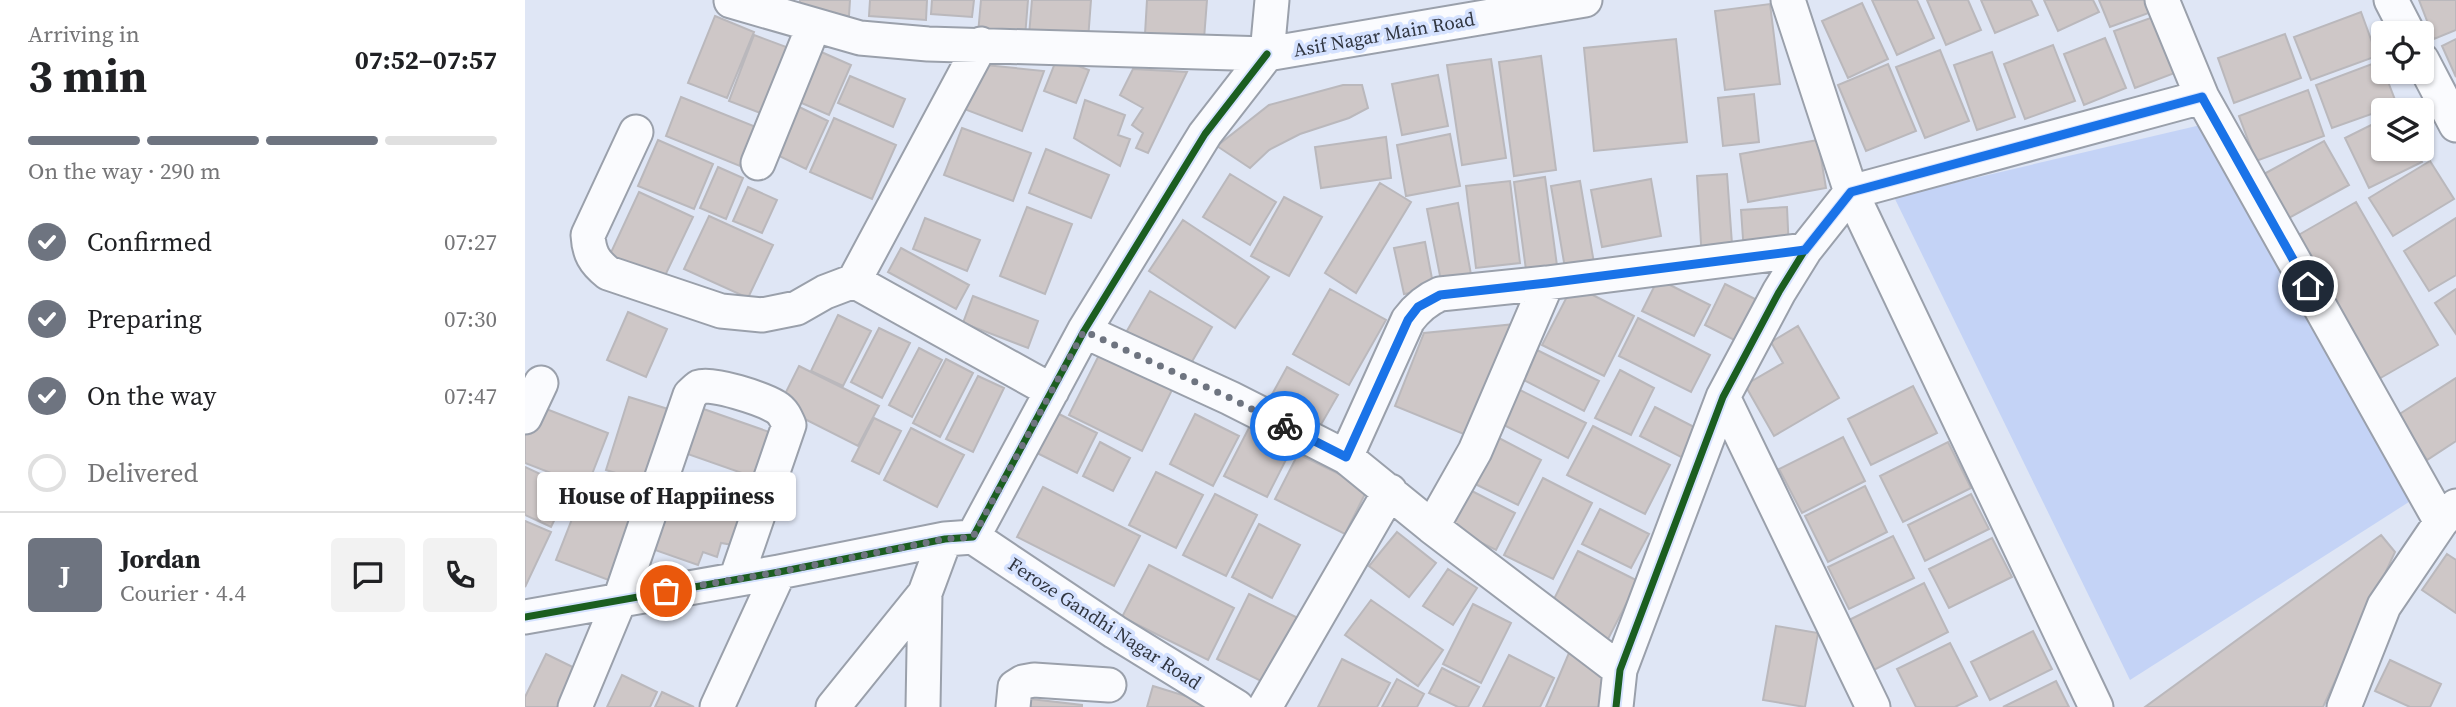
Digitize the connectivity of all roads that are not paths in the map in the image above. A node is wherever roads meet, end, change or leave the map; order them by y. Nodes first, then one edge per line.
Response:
1 (1272, 0) edge
2 (1585, 0) edge
3 (1788, 0) edge
4 (2162, 0) edge
5 (2391, 0) edge
6 (731, 1) edge
7 (2402, 21) edge
8 (814, 25) junction
9 (981, 44) junction
10 (1267, 54) junction
11 (2434, 83) edge
12 (2202, 97) junction
13 (2456, 125) edge
14 (636, 132) dead end
15 (758, 163) dead end
16 (1851, 192) junction
17 (1805, 250) junction
18 (854, 281) junction
19 (1547, 283) junction
20 (1084, 331) junction
21 (541, 383) dead end
22 (1052, 391) junction
23 (1723, 397) junction
24 (525, 416) edge
25 (1346, 457) junction
26 (1389, 491) junction
27 (2448, 514) edge
28 (1432, 527) junction
29 (959, 538) junction
30 (779, 572) junction
31 (736, 579) junction
32 (925, 593) junction
33 (620, 599) junction
34 (525, 617) edge
35 (1115, 632) junction
36 (1620, 670) junction
37 (1108, 696) edge
38 (1620, 706) edge
39 (575, 707) edge
40 (717, 707) edge
41 (833, 707) edge
42 (923, 707) edge
43 (1013, 707) edge
44 (1237, 707) edge
45 (1265, 707) edge
46 (1873, 707) edge
47 (2096, 707) edge
48 (2344, 707) edge

1 - 10 street
2 - 10 street, Asif Nagar Main Road
3 - 16 street
4 - 12 street
5 - 7 street
6 - 8 street, Asif Nagar Main Road
8 - 9 street, Asif Nagar Main Road
8 - 15 street
9 - 10 street, Asif Nagar Main Road
9 - 18 street
10 - 20 street
11 - 13 street
12 - 16 street
12 - 27 street
14 - 18 street
16 - 17 street
16 - 47 street
17 - 19 street
17 - 23 street
18 - 22 street
19 - 25 street
19 - 28 street
20 - 22 street
20 - 25 street
21 - 24 street
22 - 29 street
23 - 36 street
23 - 46 street
25 - 26 street
26 - 28 street
26 - 45 street
27 - 48 street
28 - 36 street
29 - 30 street
29 - 32 street
29 - 35 street, Feroze Gandhi Nagar Road
30 - 31 street
30 - 40 street
31 - 33 street
31 - 33 street
32 - 41 street
32 - 42 street
33 - 34 street
33 - 39 street
35 - 37 street
35 - 44 street, Feroze Gandhi Nagar Road
36 - 38 street
37 - 43 street

